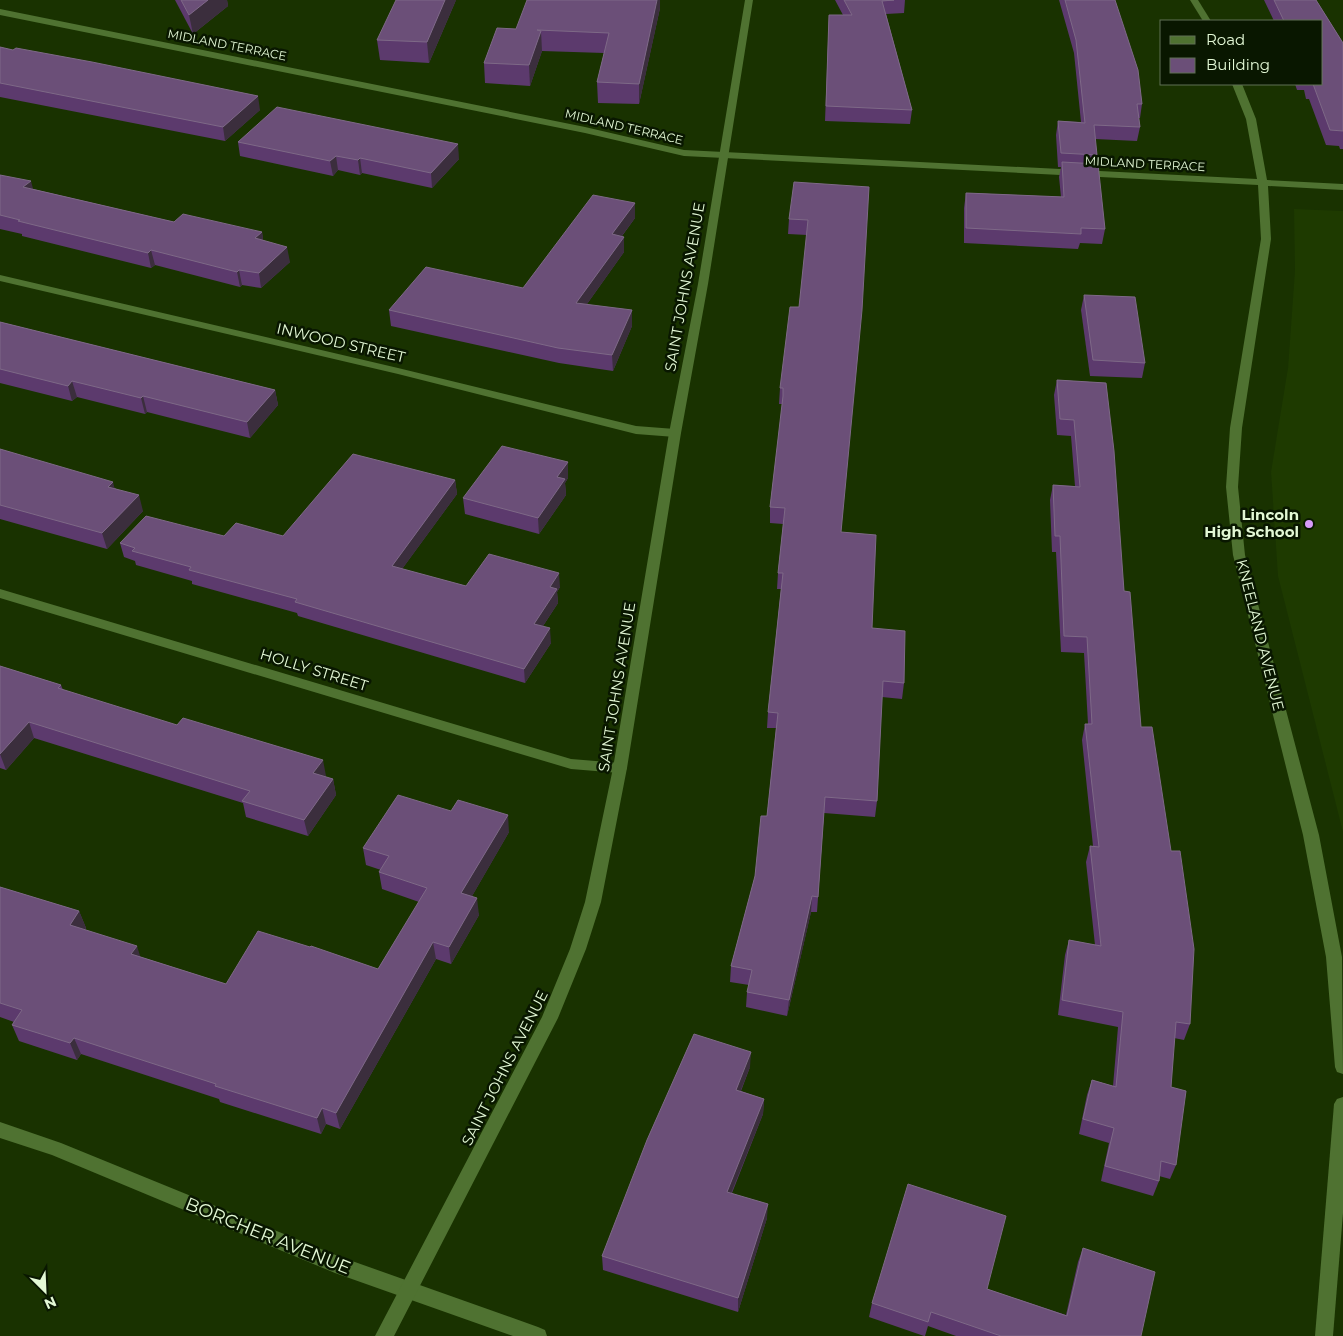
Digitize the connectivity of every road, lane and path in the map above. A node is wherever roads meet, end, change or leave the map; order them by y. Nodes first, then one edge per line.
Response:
1 (749, 0) edge
2 (1194, 0) edge
3 (0, 12) edge
4 (1206, 20) edge
5 (1237, 85) edge
6 (723, 154) junction
7 (1263, 183) junction
8 (1343, 187) edge
9 (0, 278) edge
10 (676, 433) junction
11 (0, 593) edge
12 (620, 768) junction
13 (1343, 1067) edge
14 (1343, 1104) edge
15 (0, 1130) edge
16 (408, 1290) junction
17 (384, 1336) edge
18 (538, 1336) edge
19 (1324, 1336) edge

1 - 6 street, SAINT JOHNS AVENUE
2 - 4 street
3 - 6 street, MIDLAND TERRACE
5 - 7 street, KNEELAND AVENUE
6 - 7 street, MIDLAND TERRACE
6 - 10 street, SAINT JOHNS AVENUE
7 - 8 street, MIDLAND TERRACE
7 - 13 street, KNEELAND AVENUE
9 - 10 street, INWOOD STREET
10 - 12 street, SAINT JOHNS AVENUE
11 - 12 street, HOLLY STREET
12 - 16 street, SAINT JOHNS AVENUE
14 - 19 street
15 - 16 street, BORCHER AVENUE
16 - 17 street, SAINT JOHNS AVENUE
16 - 18 street, BORCHER AVENUE

